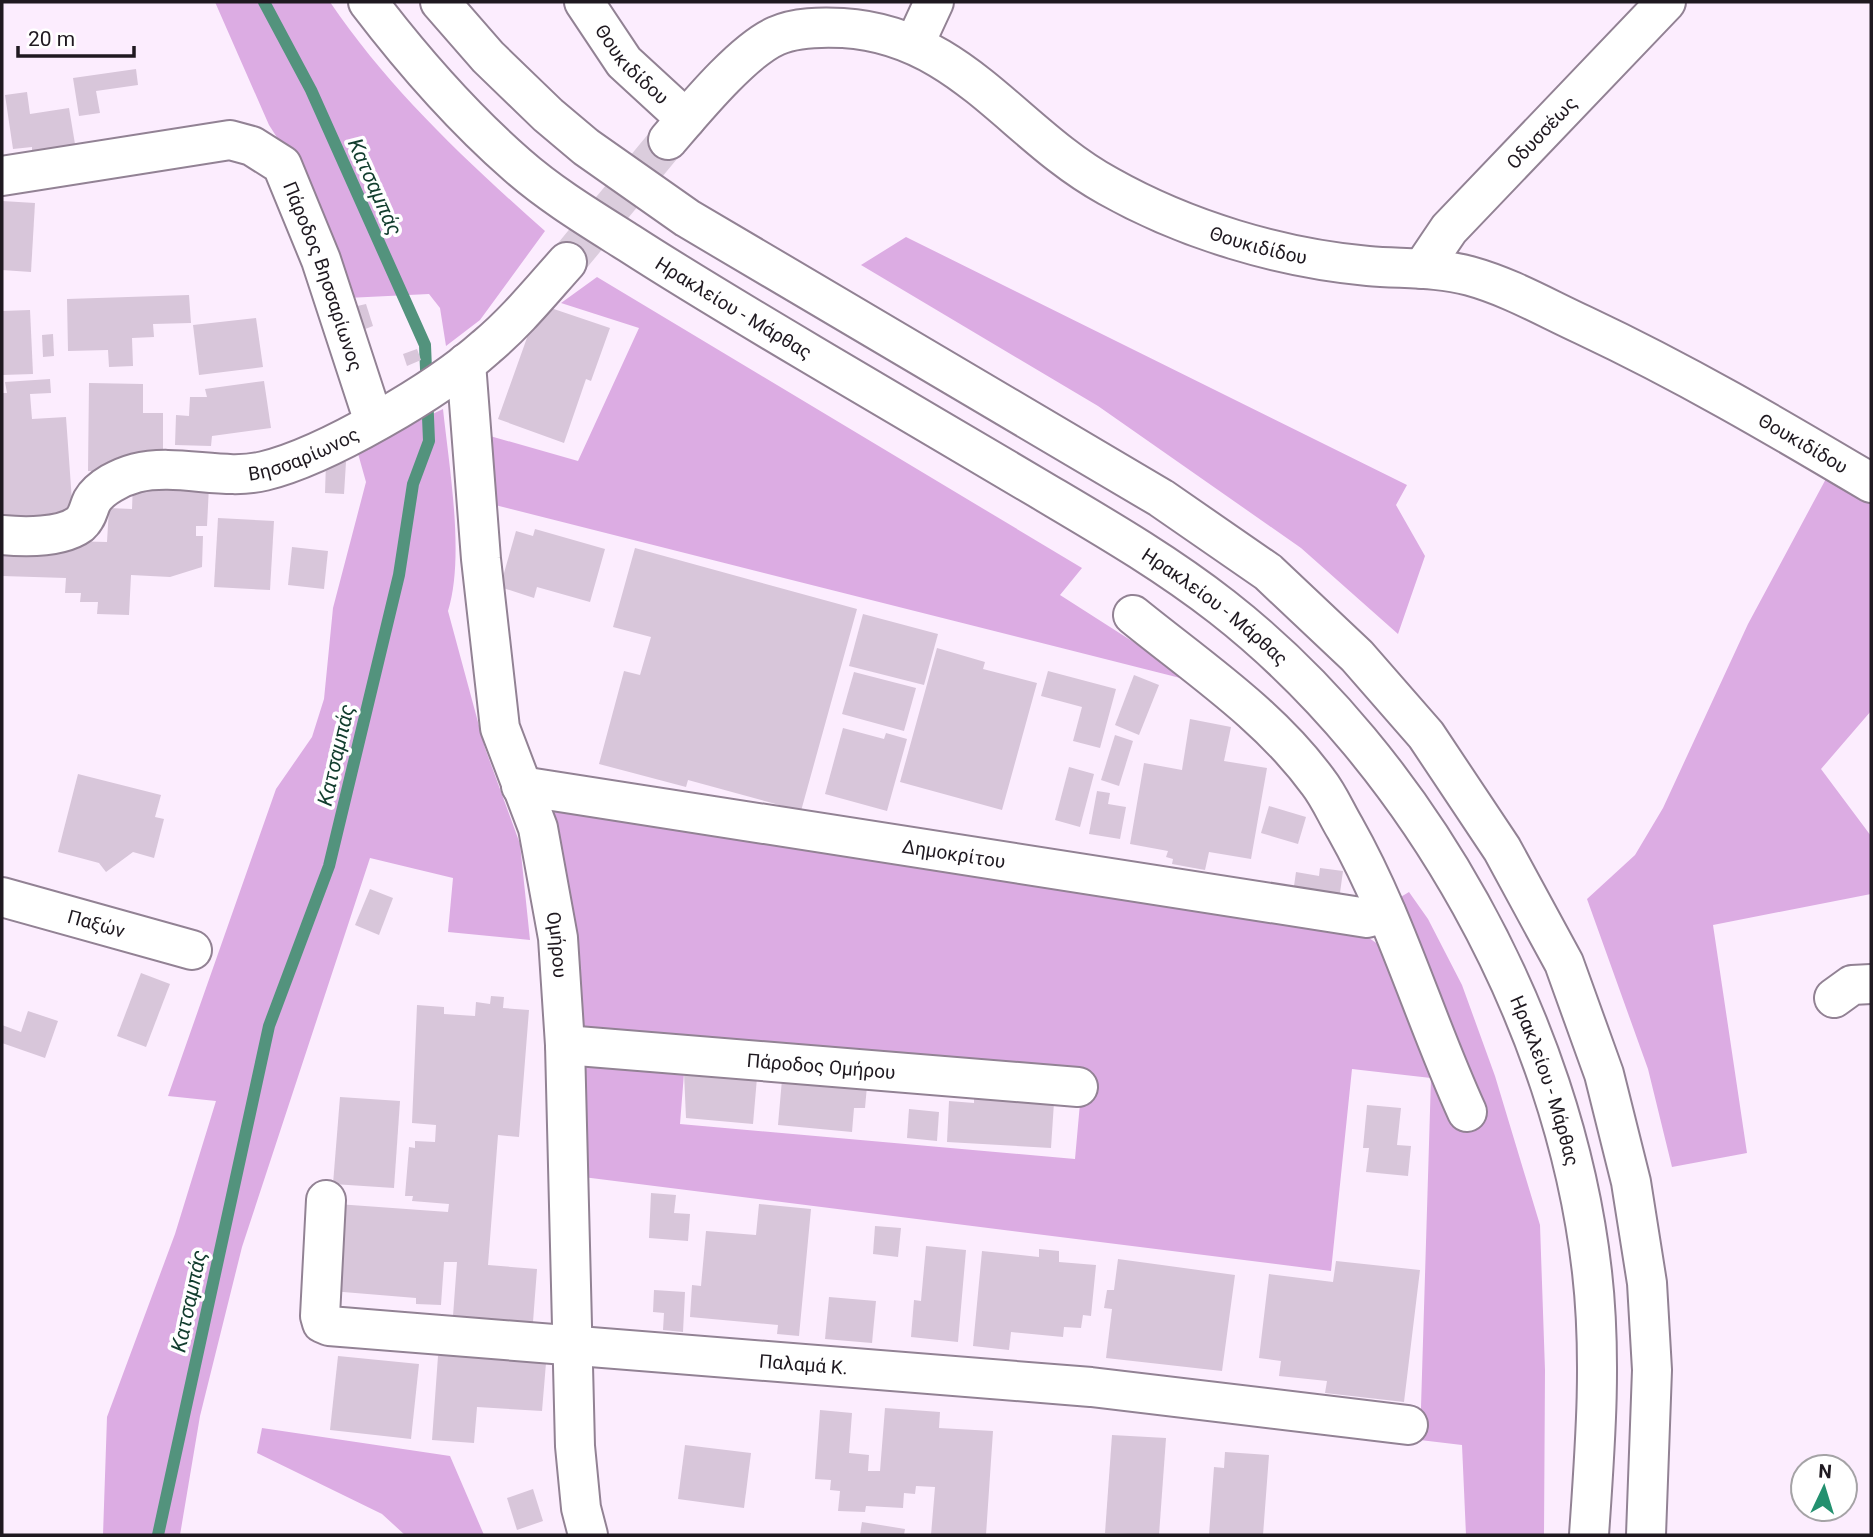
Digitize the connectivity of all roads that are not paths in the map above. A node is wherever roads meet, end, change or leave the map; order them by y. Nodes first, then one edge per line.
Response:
1 (368, 2) edge
2 (440, 2) edge
3 (584, 2) edge
4 (934, 2) edge
5 (1666, 2) edge
6 (915, 43) junction
7 (2, 176) edge
8 (567, 262) tunnel mouth
9 (1422, 269) junction
10 (456, 370) junction
11 (384, 417) junction
12 (1871, 483) edge
13 (2, 536) edge
14 (1133, 615) dead end
15 (521, 786) junction
16 (2, 897) edge
17 (1386, 913) junction
18 (192, 950) dead end
19 (1871, 984) edge
20 (1834, 998) dead end
21 (565, 1045) junction
22 (1078, 1087) dead end
23 (1467, 1112) dead end
24 (326, 1200) dead end
25 (574, 1345) junction
26 (1408, 1425) dead end
27 (588, 1535) edge
28 (1589, 1535) edge
29 (1646, 1535) edge

1 - 28 street, Ηρακλείου - Μάρθας
2 - 29 street
3 - 6 street, Θουκιδίδου
4 - 6 street
5 - 9 street, Οδυσσέως
6 - 9 street, Θουκιδίδου
7 - 11 street, Πάροδος Βησσαρίωνος
8 - 10 street, Βησσαρίωνος
9 - 12 street, Θουκιδίδου
10 - 11 street, Βησσαρίωνος
10 - 15 street, Ομήρου
11 - 13 street, Βησσαρίωνος
14 - 17 street
15 - 17 street, Δημοκρίτου
15 - 21 street, Ομήρου
16 - 18 street, Παξών
17 - 23 street
19 - 20 street
21 - 22 street, Πάροδος Ομήρου
21 - 25 street, Ομήρου
24 - 25 street, Παλαμά Κ.
25 - 26 street, Παλαμά Κ.
25 - 27 street, Ομήρου

